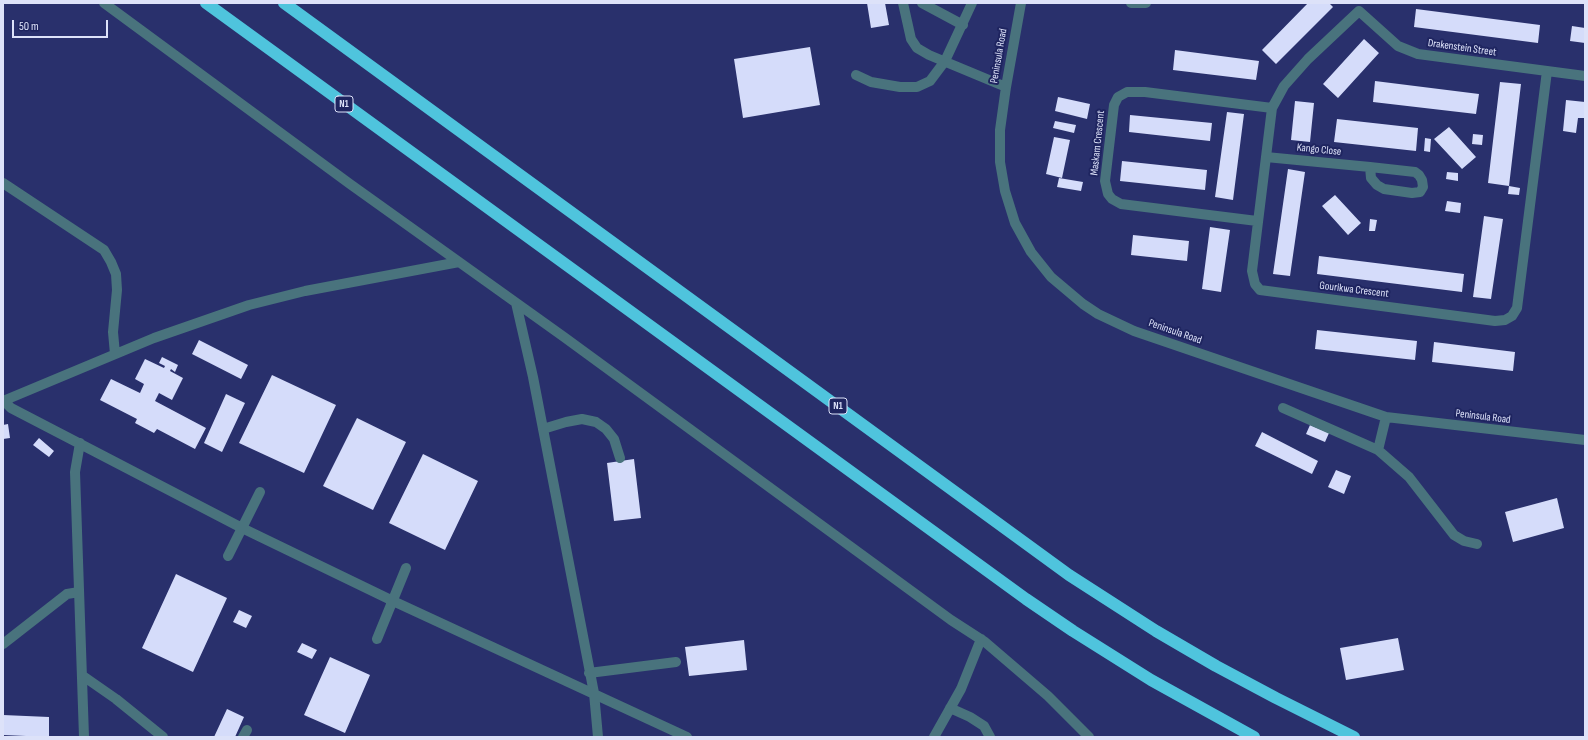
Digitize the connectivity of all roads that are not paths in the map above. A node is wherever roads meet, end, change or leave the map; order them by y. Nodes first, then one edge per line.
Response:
1 (104, 3) edge
2 (200, 3) edge
3 (206, 3) edge
4 (284, 3) edge
5 (289, 3) edge
6 (902, 3) edge
7 (922, 3) edge
8 (972, 3) edge
9 (1021, 3) edge
10 (1131, 3) edge
11 (1146, 3) edge
12 (1359, 7) edge
13 (963, 25) junction
14 (246, 32) junction
15 (341, 43) junction
16 (945, 61) junction
17 (1547, 71) junction
18 (856, 75) dead end
19 (1585, 76) edge
20 (1006, 87) junction
21 (1272, 108) junction
22 (1266, 157) junction
23 (1370, 167) junction
24 (3, 183) edge
25 (1257, 222) junction
26 (459, 262) junction
27 (516, 303) junction
28 (115, 354) junction
29 (3, 401) edge
30 (1283, 408) dead end
31 (1386, 417) junction
32 (543, 429) junction
33 (1585, 440) edge
34 (80, 443) junction
35 (1378, 450) junction
36 (620, 458) dead end
37 (260, 492) dead end
38 (242, 528) junction
39 (1477, 544) dead end
40 (228, 556) dead end
41 (406, 568) dead end
42 (79, 592) junction
43 (393, 601) junction
44 (377, 639) dead end
45 (981, 639) junction
46 (3, 644) edge
47 (676, 662) dead end
48 (589, 673) junction
49 (83, 676) junction
50 (594, 693) junction
51 (950, 708) junction
52 (84, 737) edge
53 (163, 737) edge
54 (598, 737) edge
55 (687, 737) edge
56 (934, 737) edge
57 (990, 737) edge
58 (1089, 737) edge
59 (1254, 737) edge
60 (1354, 737) edge

1 - 26 street
2 - 14 highway
3 - 14 highway, N1
4 - 15 highway, N1
5 - 15 highway
6 - 16 street
7 - 13 street
8 - 13 street
9 - 20 street, Peninsula Road
10 - 11 street
12 - 17 street, Drakenstein Street
12 - 21 street, Gourikwa Crescent
13 - 16 street
14 - 59 highway, N1
15 - 60 highway, N1
16 - 18 street
16 - 20 street
17 - 19 street, Drakenstein Street
17 - 25 street, Gourikwa Crescent
20 - 31 street, Peninsula Road
21 - 22 street, Gourikwa Crescent
21 - 25 street, Maskam Crescent
22 - 23 street, Kango Close
22 - 25 street, Gourikwa Crescent
23 - 23 street, Kango Close
24 - 28 street
26 - 27 street
26 - 28 street
27 - 32 street
27 - 45 street
28 - 29 street
29 - 34 street
30 - 35 street
31 - 33 street, Peninsula Road
31 - 35 street
32 - 36 street
32 - 48 street
34 - 38 street
34 - 42 street
35 - 39 street
37 - 38 street
38 - 40 street
38 - 43 street
41 - 43 street
42 - 46 street
42 - 49 street
43 - 44 street
43 - 50 street
45 - 51 street
45 - 58 street
47 - 48 street
48 - 50 street
49 - 52 street
49 - 53 street
50 - 54 street
50 - 55 street
51 - 56 street
51 - 57 street

